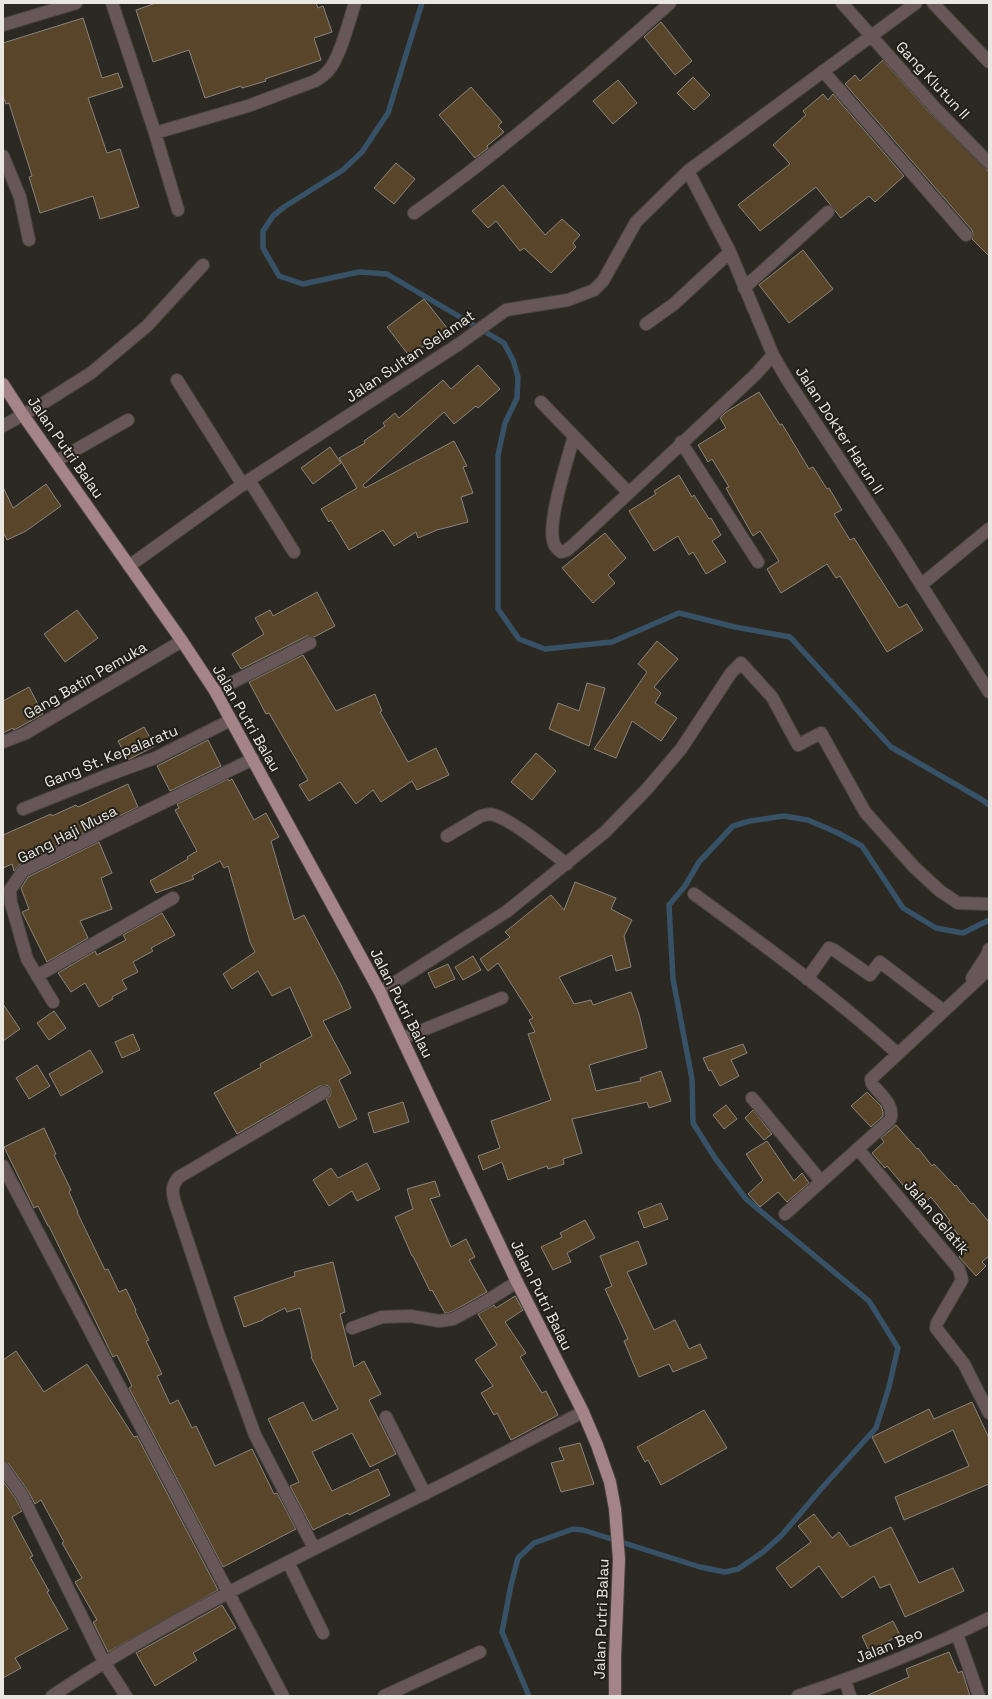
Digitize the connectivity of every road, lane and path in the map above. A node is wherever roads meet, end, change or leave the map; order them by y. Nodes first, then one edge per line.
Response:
1 (76, 3) edge
2 (112, 3) edge
3 (355, 3) edge
4 (670, 3) edge
5 (842, 3) edge
6 (916, 3) edge
7 (933, 3) edge
8 (3, 25) edge
9 (871, 35) junction
10 (989, 62) edge
11 (823, 71) junction
12 (155, 133) junction
13 (3, 156) edge
14 (989, 163) edge
15 (688, 171) junction
16 (178, 210) dead end
17 (828, 212) dead end
18 (414, 213) dead end
19 (966, 235) dead end
20 (28, 240) dead end
21 (730, 252) junction
22 (203, 265) dead end
23 (744, 288) junction
24 (646, 324) dead end
25 (773, 355) junction
26 (177, 380) dead end
27 (3, 384) edge
28 (541, 402) dead end
29 (23, 415) junction
30 (128, 420) dead end
31 (3, 426) edge
32 (574, 436) junction
33 (681, 442) junction
34 (56, 461) junction
35 (246, 482) junction
36 (628, 492) junction
37 (989, 528) edge
38 (294, 552) dead end
39 (758, 562) dead end
40 (129, 566) junction
41 (921, 586) junction
42 (182, 641) junction
43 (310, 643) dead end
44 (215, 691) junction
45 (989, 692) edge
46 (231, 720) junction
47 (3, 742) edge
48 (253, 759) junction
49 (23, 809) dead end
50 (447, 836) dead end
51 (567, 864) junction
52 (694, 894) dead end
53 (173, 898) dead end
54 (989, 904) edge
55 (989, 949) edge
56 (989, 969) edge
57 (37, 976) junction
58 (807, 978) junction
59 (380, 992) junction
60 (502, 998) dead end
61 (957, 998) junction
62 (53, 1002) dead end
63 (944, 1011) junction
64 (403, 1038) junction
65 (898, 1054) junction
66 (324, 1092) dead end
67 (752, 1098) dead end
68 (858, 1149) junction
69 (3, 1166) edge
70 (821, 1182) junction
71 (785, 1214) dead end
72 (517, 1282) junction
73 (352, 1328) dead end
74 (583, 1412) junction
75 (989, 1413) edge
76 (386, 1417) dead end
77 (3, 1468) edge
78 (426, 1494) junction
79 (314, 1548) junction
80 (288, 1562) junction
81 (229, 1592) junction
82 (989, 1618) edge
83 (322, 1632) dead end
84 (957, 1634) junction
85 (480, 1652) dead end
86 (104, 1662) junction
87 (845, 1680) junction
88 (52, 1696) edge
89 (126, 1696) edge
90 (283, 1696) edge
91 (384, 1696) edge
92 (615, 1696) edge
93 (798, 1696) edge
94 (850, 1696) edge
95 (979, 1696) edge

1 - 8 street
2 - 12 street
3 - 12 street
4 - 18 street
5 - 9 street, Gang Klutun II
6 - 9 street, Jalan Sultan Selamat
7 - 10 street
9 - 11 street, Jalan Sultan Selamat
9 - 14 street, Gang Klutun II
11 - 15 street, Jalan Sultan Selamat
11 - 19 street
12 - 16 street
13 - 20 street
15 - 21 street, Jalan Dokter Harun II
15 - 35 street, Jalan Sultan Selamat
17 - 23 street
21 - 23 street, Jalan Dokter Harun II
21 - 24 street
22 - 29 street
23 - 25 street, Jalan Dokter Harun II
25 - 33 street
25 - 41 street, Jalan Dokter Harun II
26 - 35 street
27 - 29 main road, Jalan Putri Balau
28 - 32 street
29 - 31 street
29 - 34 main road, Jalan Putri Balau
30 - 34 street
32 - 36 street
32 - 36 street
33 - 36 street
33 - 39 street
34 - 40 main road, Jalan Putri Balau
35 - 38 street
35 - 40 street, Jalan Sultan Selamat
37 - 41 street
40 - 42 main road, Jalan Putri Balau
41 - 45 street, Jalan Dokter Harun II
42 - 44 main road, Jalan Putri Balau
42 - 47 street, Gang Batin Pemuka
43 - 44 street
44 - 46 main road, Jalan Putri Balau
46 - 48 main road, Jalan Putri Balau
46 - 49 street, Gang St. Kepalaratu
48 - 57 street, Gang Haji Musa
48 - 59 main road, Jalan Putri Balau
50 - 51 street
51 - 54 street
51 - 59 street
52 - 58 street
53 - 57 street
55 - 61 street
56 - 61 street
57 - 62 street, Gang Haji Musa
58 - 63 street
58 - 65 street
59 - 64 main road, Jalan Putri Balau
60 - 64 street
61 - 63 street
63 - 65 street
64 - 72 main road, Jalan Putri Balau
65 - 68 street
66 - 79 street
67 - 70 street
68 - 70 street
68 - 75 street, Jalan Gelatik
69 - 81 street
70 - 71 street
72 - 73 street
72 - 74 main road, Jalan Putri Balau
74 - 78 street
74 - 92 main road, Jalan Putri Balau
76 - 78 street
77 - 86 street
78 - 79 street
79 - 80 street
80 - 81 street
80 - 83 street
81 - 86 street
81 - 90 street
82 - 84 street, Jalan Beo
84 - 87 street, Jalan Beo
84 - 95 street
85 - 91 street
86 - 88 street
86 - 89 street
87 - 93 street, Jalan Beo
87 - 94 street

